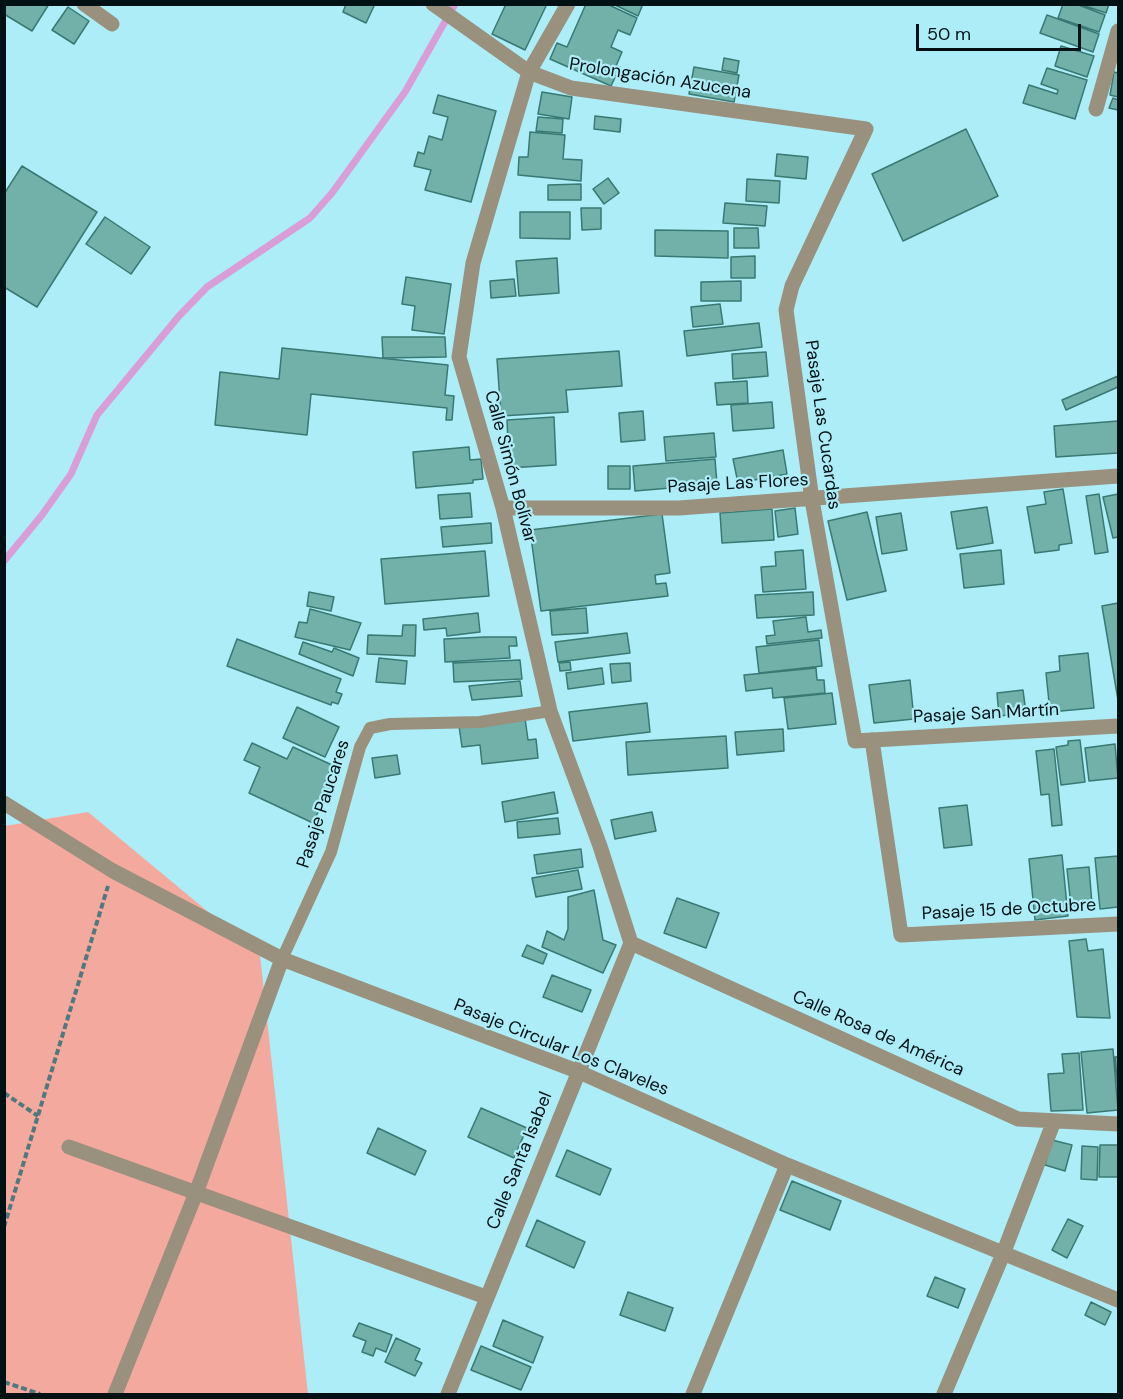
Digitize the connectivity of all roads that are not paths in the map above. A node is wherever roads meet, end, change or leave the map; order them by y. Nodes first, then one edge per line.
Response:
1 (84, 4) edge
2 (433, 4) edge
3 (568, 4) edge
4 (112, 24) dead end
5 (1119, 32) edge
6 (529, 72) junction
7 (1096, 109) dead end
8 (867, 129) joint
9 (1119, 476) edge
10 (812, 500) junction
11 (503, 508) junction
12 (550, 711) junction
13 (1119, 726) edge
14 (872, 740) junction
15 (855, 741) joint
16 (4, 803) edge
17 (1119, 924) edge
18 (631, 943) junction
19 (282, 959) junction
20 (577, 1071) junction
21 (1054, 1121) junction
22 (1119, 1124) edge
23 (69, 1147) dead end
24 (787, 1165) junction
25 (196, 1193) junction
26 (1003, 1254) junction
27 (486, 1297) junction
28 (1119, 1300) edge
29 (115, 1395) edge
30 (448, 1395) edge
31 (693, 1395) edge
32 (944, 1395) edge

1 - 4 street
2 - 6 street, Prolongación Azucena
3 - 6 street, Calle Simón Bolívar
5 - 7 street
6 - 8 street, Prolongación Azucena
6 - 11 street, Calle Simón Bolívar
8 - 10 street, Pasaje Las Cucardas
9 - 10 street, Pasaje Las Flores
10 - 11 street, Pasaje Las Flores
10 - 15 street, Pasaje Las Cucardas
11 - 12 street, Calle Simón Bolívar
12 - 18 street, Calle Simón Bolívar
12 - 19 lane, Pasaje Paucares
13 - 14 street, Pasaje San Martín
14 - 15 street, Pasaje San Martín
14 - 17 street, Pasaje 15 de Octubre
16 - 19 street, Pasaje Circular Los Claveles
18 - 20 street, Calle Santa Isabel
18 - 21 street, Calle Rosa de América
19 - 20 street, Pasaje Circular Los Claveles
19 - 25 street
20 - 24 street, Pasaje Circular Los Claveles
20 - 27 street, Calle Santa Isabel
21 - 22 street, Calle Rosa de América
21 - 26 street
23 - 25 street
24 - 26 street, Pasaje Circular Los Claveles
24 - 31 street
25 - 27 street
25 - 29 street
26 - 28 street, Pasaje Circular Los Claveles
26 - 32 street
27 - 30 street, Calle Santa Isabel

